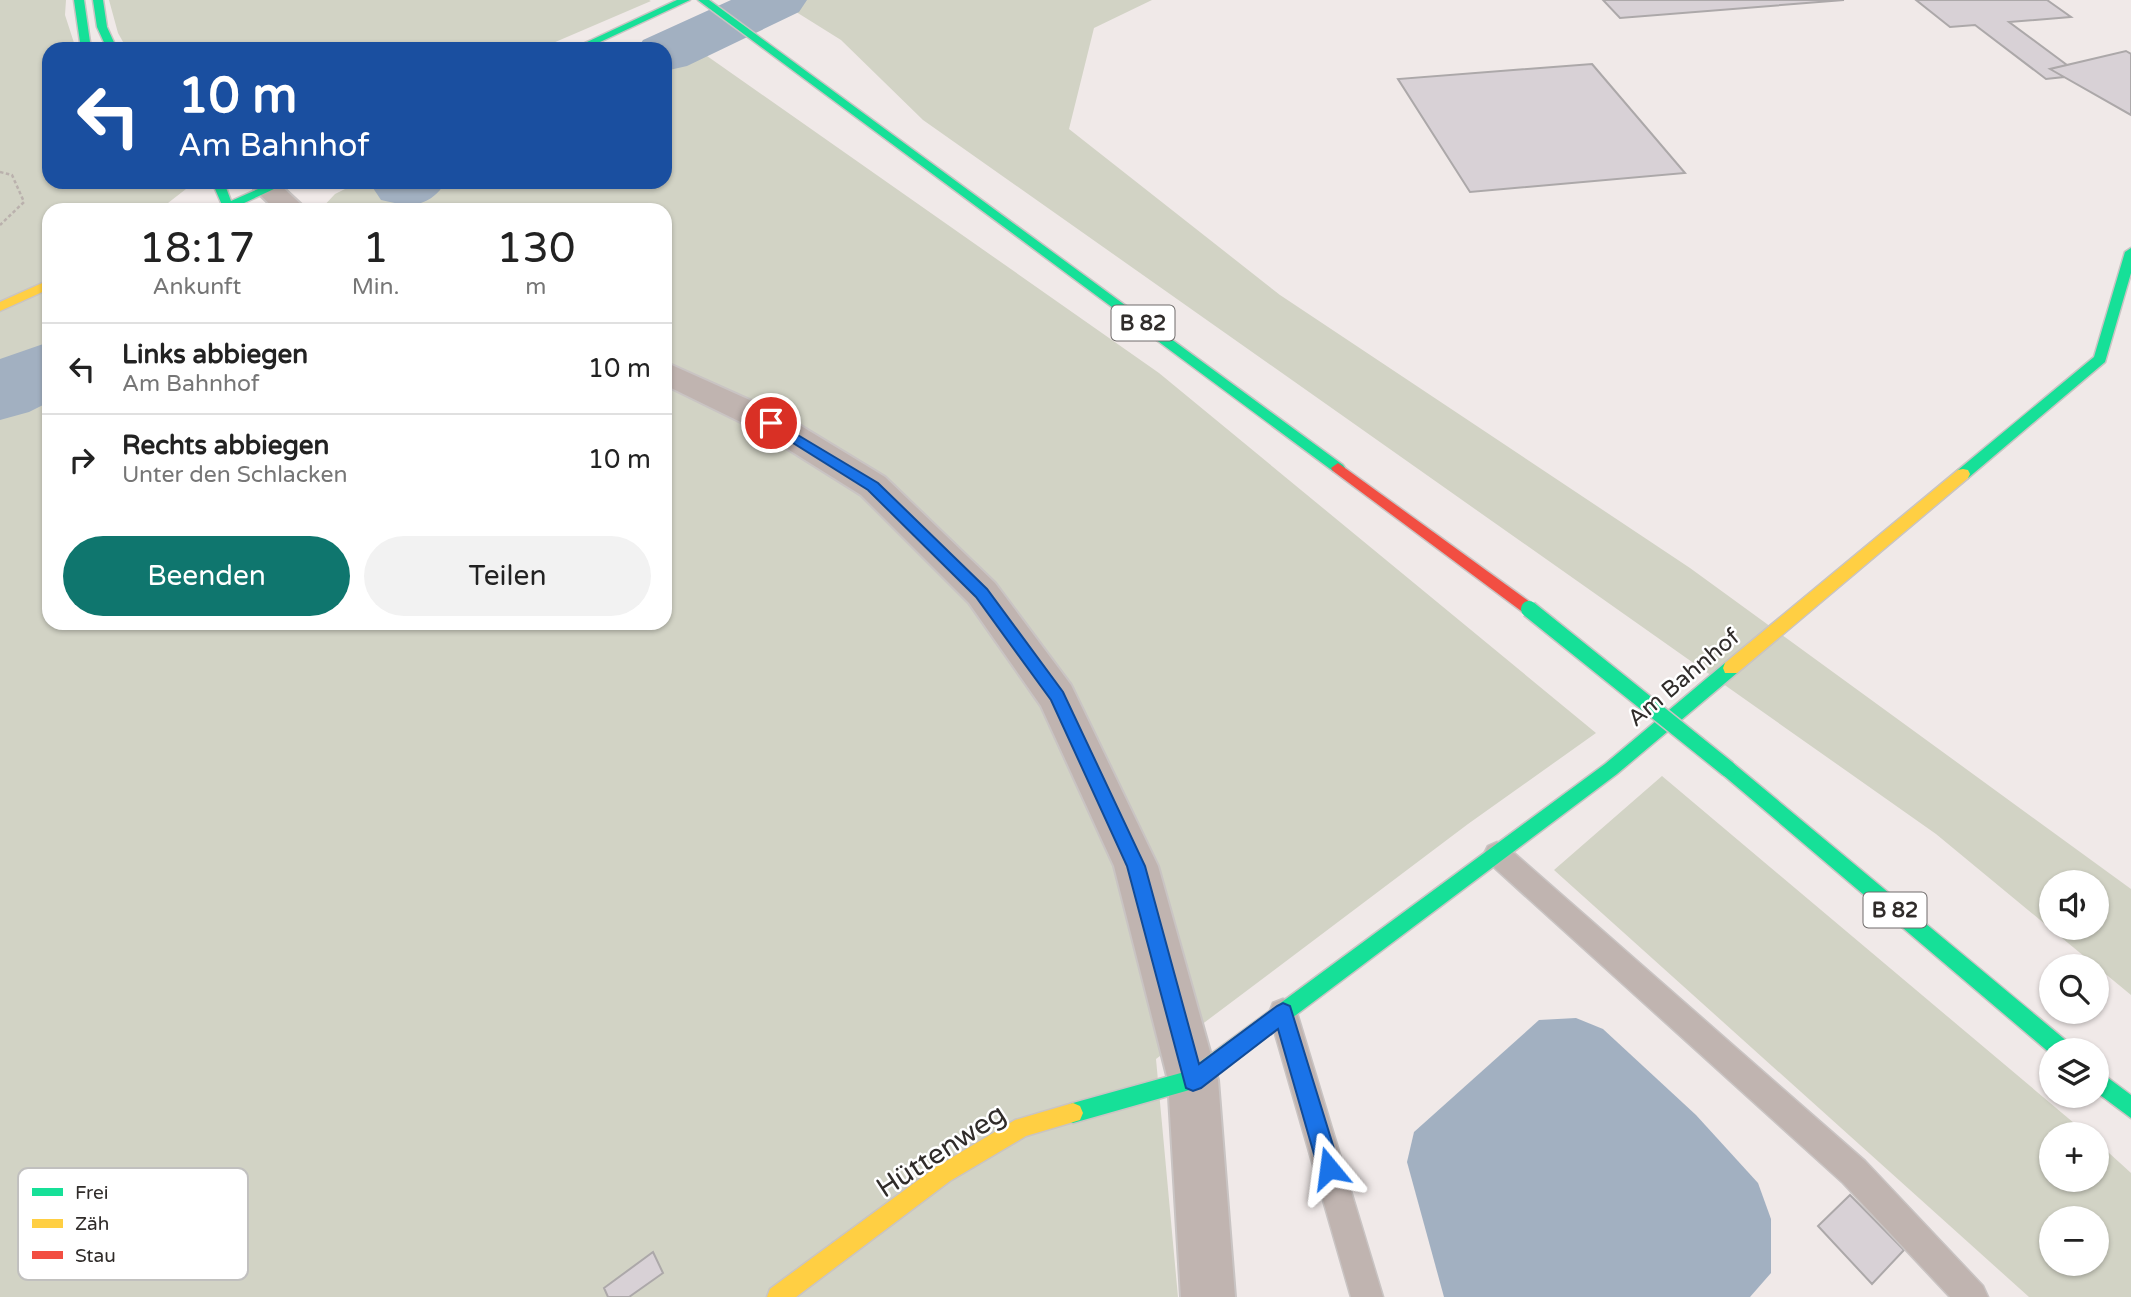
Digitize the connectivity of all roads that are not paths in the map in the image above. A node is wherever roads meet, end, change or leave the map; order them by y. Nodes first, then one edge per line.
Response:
1 (79, 0) edge
2 (98, 0) edge
3 (685, 0) edge
4 (703, 0) edge
5 (85, 42) edge
6 (109, 42) edge
7 (592, 42) edge
8 (267, 189) edge
9 (235, 203) edge
10 (2131, 253) edge
11 (42, 287) edge
12 (0, 307) edge
13 (672, 375) edge
14 (1497, 854) junction
15 (1283, 1013) junction
16 (2048, 1038) edge
17 (1193, 1080) junction
18 (2109, 1090) edge
19 (2131, 1108) edge
20 (778, 1297) edge
21 (1208, 1297) edge
22 (1367, 1297) edge
23 (1972, 1297) edge

1 - 5 main road
2 - 6 main road
3 - 7 main road
4 - 16 main road, B 82, bridge
8 - 9 main road
10 - 14 main road, Am Bahnhof
11 - 12 main road
13 - 17 street
14 - 15 main road, Am Bahnhof
14 - 23 lane
15 - 17 main road, Am Bahnhof
15 - 22 lane
17 - 20 main road, Hüttenweg
17 - 21 street
18 - 19 main road

